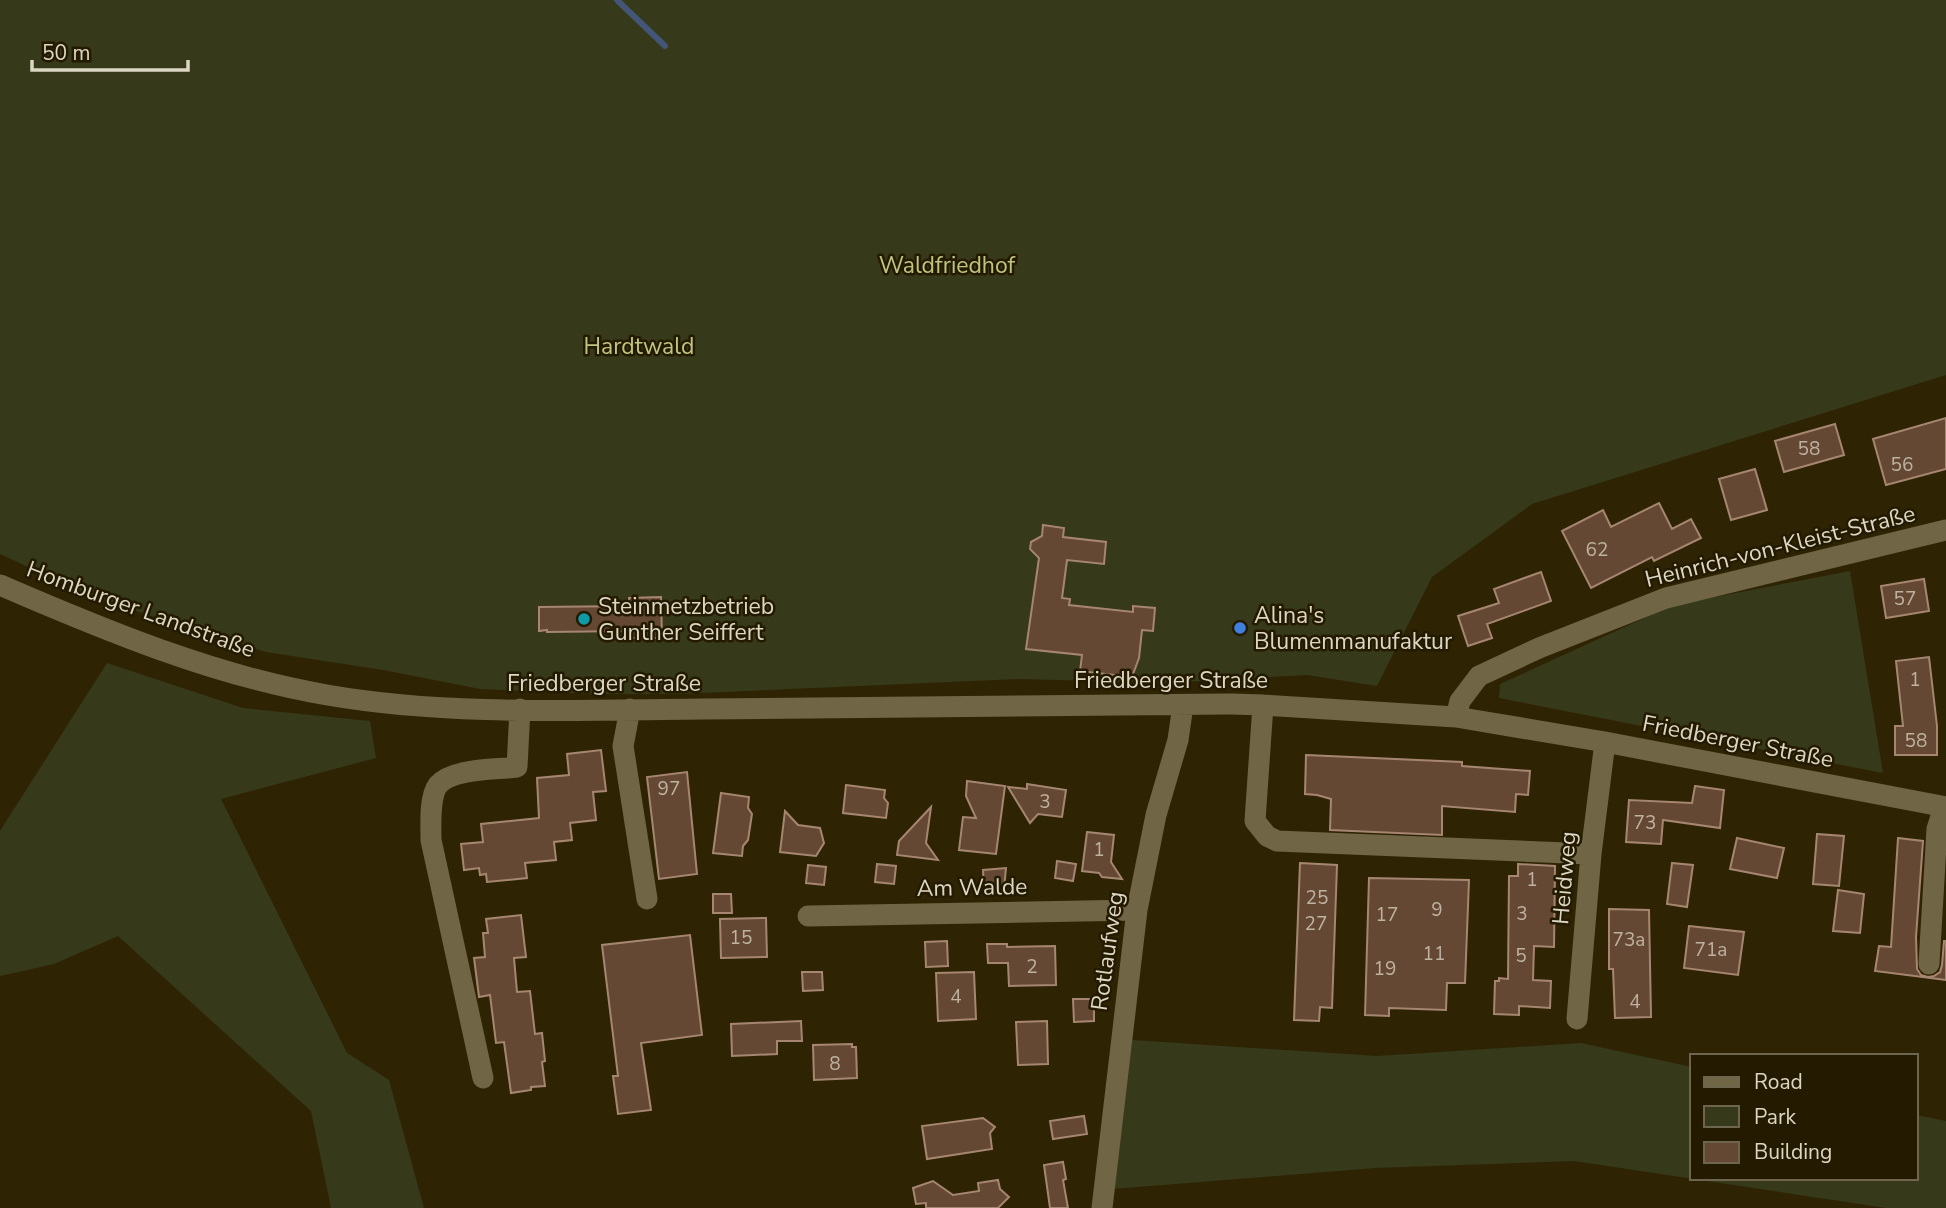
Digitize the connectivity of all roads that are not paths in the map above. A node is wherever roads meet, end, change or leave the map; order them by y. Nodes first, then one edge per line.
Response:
1 (1946, 530) edge
2 (0, 585) edge
3 (387, 704) joint
4 (1183, 705) junction
5 (1263, 705) junction
6 (520, 709) junction
7 (630, 709) junction
8 (1457, 717) junction
9 (1605, 742) junction
10 (1945, 807) edge
11 (1591, 854) junction
12 (646, 899) dead end
13 (1137, 910) junction
14 (808, 916) dead end
15 (1930, 964) dead end
16 (1577, 1019) dead end
17 (484, 1077) dead end
18 (1102, 1208) edge

1 - 8 street, Heinrich-von-Kleist-Straße
2 - 3 street, Homburger Landstraße
3 - 6 street, Friedberger Straße
4 - 5 street, Friedberger Straße
4 - 7 street, Friedberger Straße
4 - 13 street, Rotlaufweg
5 - 8 street, Friedberger Straße
5 - 11 street
6 - 7 street, Friedberger Straße
6 - 17 street
7 - 12 street
8 - 9 street, Friedberger Straße
9 - 10 street, Friedberger Straße
9 - 11 street, Heidweg
10 - 15 street
11 - 16 street, Heidweg
13 - 14 street, Am Walde
13 - 18 street, Rotlaufweg

